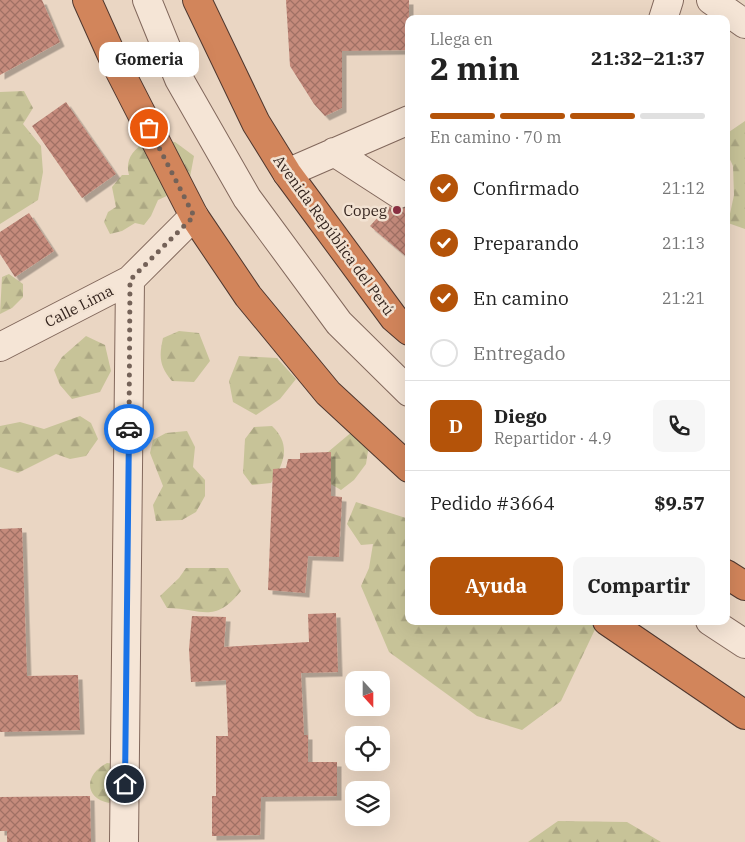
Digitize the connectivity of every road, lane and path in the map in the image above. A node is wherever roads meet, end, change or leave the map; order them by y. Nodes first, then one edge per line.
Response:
1 (87, 0) edge
2 (147, 0) edge
3 (197, 0) edge
4 (669, 0) edge
5 (711, 0) edge
6 (664, 15) edge
7 (745, 24) edge
8 (405, 122) edge
9 (334, 152) junction
10 (287, 173) junction
11 (399, 194) dead end
12 (194, 216) junction
13 (130, 280) junction
14 (405, 328) edge
15 (0, 347) edge
16 (405, 388) edge
17 (405, 464) edge
18 (613, 625) edge
19 (716, 625) edge
20 (745, 644) edge
21 (745, 715) edge
22 (124, 842) edge

1 - 12 highway
2 - 16 street
3 - 10 highway, Avenida República del Perú
4 - 6 street
5 - 7 street
8 - 9 street
9 - 10 street
9 - 11 street
10 - 14 highway, Avenida República del Perú
12 - 13 street, Calle Lima
12 - 17 highway
13 - 15 street, Calle Lima
13 - 22 street
18 - 21 highway
19 - 20 street

